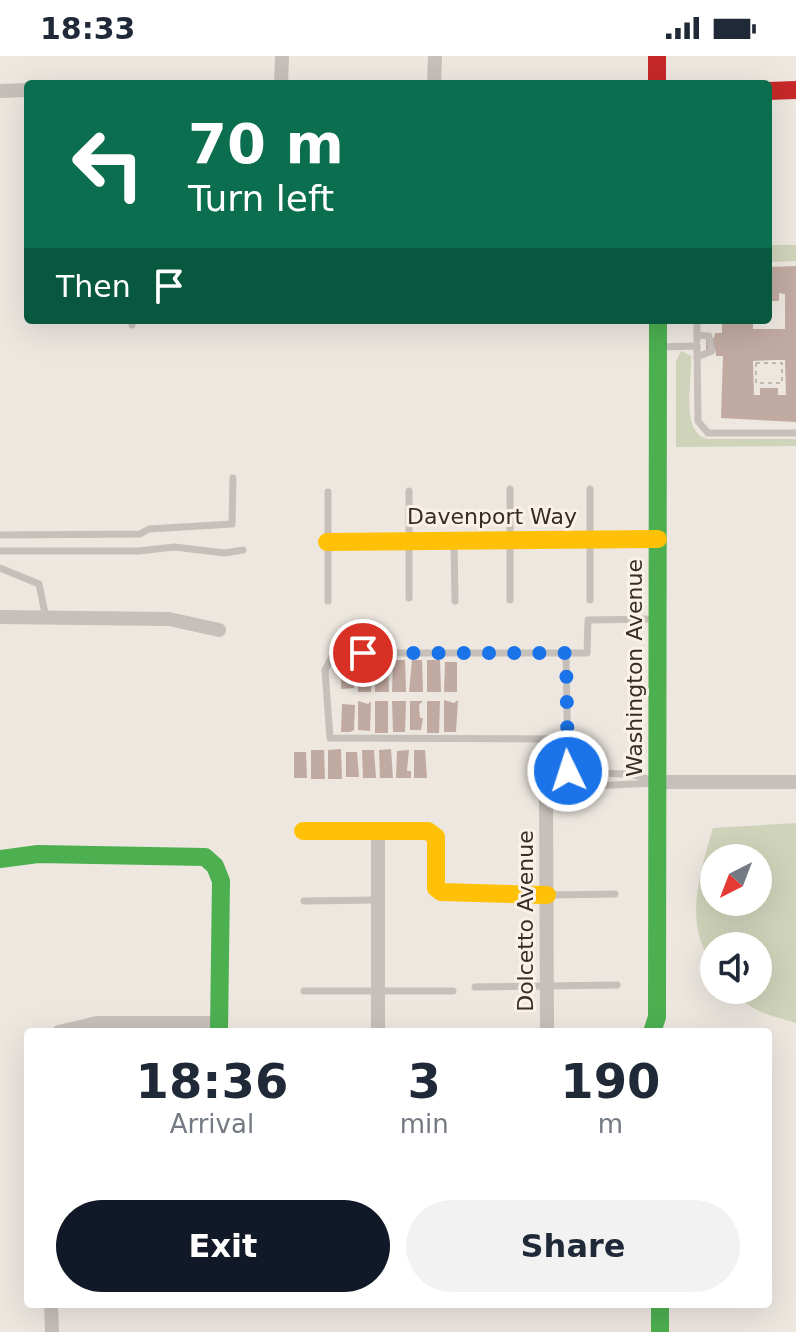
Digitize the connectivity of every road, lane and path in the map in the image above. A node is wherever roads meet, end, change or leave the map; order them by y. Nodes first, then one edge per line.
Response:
1 (282, 56) edge
2 (435, 56) edge
3 (657, 56) edge
4 (281, 80) edge
5 (434, 80) edge
6 (657, 80) edge
7 (24, 90) edge
8 (796, 90) edge
9 (0, 91) edge
10 (772, 91) edge
11 (658, 324) edge
12 (697, 324) edge
13 (697, 335) junction
14 (697, 346) junction
15 (658, 347) junction
16 (697, 357) junction
17 (769, 386) joint
18 (796, 433) edge
19 (233, 478) dead end
20 (510, 489) dead end
21 (590, 489) dead end
22 (409, 491) dead end
23 (328, 492) dead end
24 (0, 535) edge
25 (510, 539) junction
26 (590, 539) junction
27 (658, 539) junction
28 (409, 540) junction
29 (454, 540) junction
30 (327, 542) junction
31 (243, 550) dead end
32 (0, 551) edge
33 (0, 568) edge
34 (409, 598) dead end
35 (510, 600) dead end
36 (590, 600) dead end
37 (328, 601) dead end
38 (455, 601) dead end
39 (0, 617) edge
40 (46, 618) junction
41 (657, 619) junction
42 (219, 630) dead end
43 (566, 653) junction
44 (565, 739) junction
45 (575, 776) junction
46 (658, 782) junction
47 (796, 782) edge
48 (378, 830) junction
49 (303, 831) dead end
50 (0, 859) edge
51 (615, 894) dead end
52 (547, 895) junction
53 (377, 900) junction
54 (304, 901) dead end
55 (617, 985) dead end
56 (547, 986) junction
57 (475, 987) dead end
58 (304, 991) dead end
59 (378, 991) junction
60 (453, 991) dead end
61 (219, 1027) edge
62 (658, 1027) edge
63 (76, 1028) edge
64 (378, 1028) edge
65 (547, 1028) edge
66 (51, 1308) edge
67 (660, 1308) edge
68 (52, 1332) edge
69 (660, 1332) edge

1 - 4 street
2 - 5 street
3 - 6 street
7 - 9 street
8 - 10 street
11 - 15 street, Washington Avenue
12 - 13 lane
13 - 14 lane
13 - 16 lane
14 - 15 lane
14 - 16 lane
15 - 27 street, Washington Avenue
16 - 18 lane
17 - 17 path
19 - 24 lane
20 - 25 lane
21 - 26 lane
22 - 28 lane
23 - 30 lane
25 - 26 street, Davenport Way
25 - 29 street, Davenport Way
25 - 35 lane
26 - 27 street, Davenport Way
26 - 36 lane
27 - 41 street, Washington Avenue
28 - 29 street, Davenport Way
28 - 30 street, Davenport Way
28 - 34 lane
29 - 38 lane
30 - 37 lane
31 - 32 lane
33 - 40 lane
39 - 40 street
40 - 42 street
41 - 43 lane
41 - 46 street, Washington Avenue
43 - 44 lane
43 - 44 lane
44 - 45 lane
45 - 46 lane
45 - 46 lane
45 - 52 street, Dolcetto Avenue
46 - 47 street
46 - 62 street, Washington Avenue
48 - 49 street
48 - 52 street
48 - 53 street
50 - 61 street
51 - 52 lane
52 - 56 street, Dolcetto Avenue
53 - 54 lane
53 - 59 street
55 - 56 lane
56 - 57 lane
56 - 65 street, Dolcetto Avenue
58 - 59 lane
59 - 60 lane
59 - 64 street
61 - 63 street
66 - 68 street
67 - 69 street

